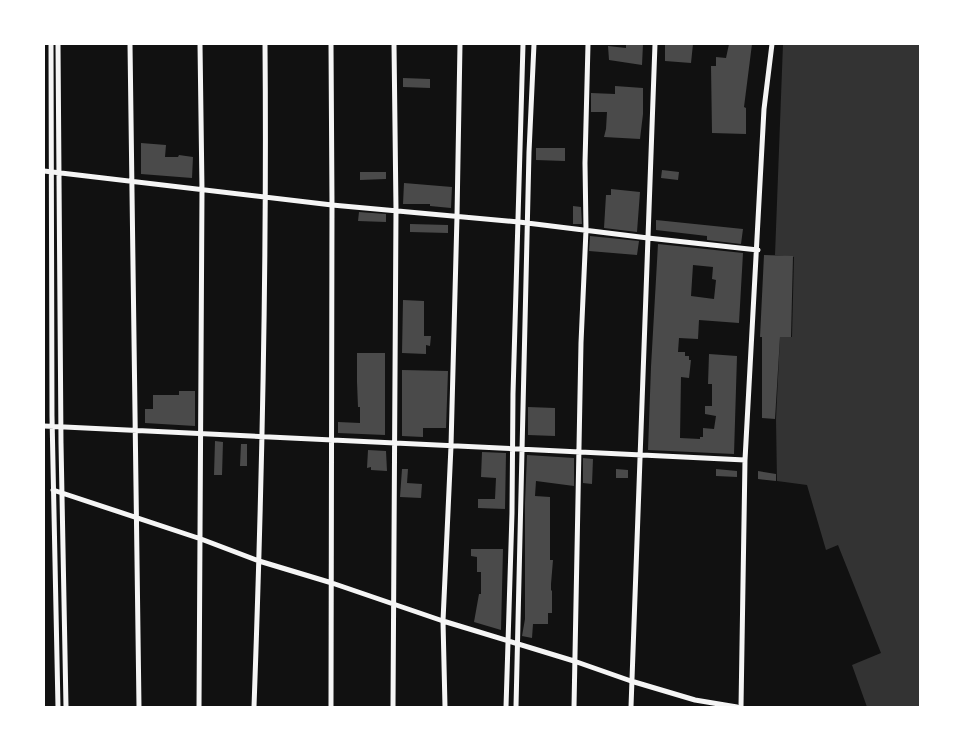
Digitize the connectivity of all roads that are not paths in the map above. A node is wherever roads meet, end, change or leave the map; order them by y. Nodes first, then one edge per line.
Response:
1 (51, 44) edge
2 (58, 44) edge
3 (130, 44) edge
4 (200, 44) edge
5 (265, 44) edge
6 (331, 44) edge
7 (394, 44) edge
8 (460, 44) edge
9 (523, 44) edge
10 (534, 44) edge
11 (588, 44) edge
12 (655, 44) edge
13 (772, 44) edge
14 (520, 101) junction
15 (531, 102) junction
16 (520, 164) junction
17 (529, 164) junction
18 (44, 171) edge
19 (51, 171) junction
20 (60, 173) junction
21 (134, 182) junction
22 (202, 190) junction
23 (266, 196) junction
24 (332, 205) junction
25 (396, 210) junction
26 (458, 216) junction
27 (519, 222) junction
28 (528, 223) junction
29 (586, 230) junction
30 (648, 238) junction
31 (758, 250) junction
32 (515, 347) junction
33 (524, 348) junction
34 (44, 426) edge
35 (52, 427) junction
36 (61, 427) junction
37 (135, 431) junction
38 (201, 434) junction
39 (262, 437) junction
40 (332, 441) junction
41 (394, 444) junction
42 (451, 446) junction
43 (512, 449) junction
44 (523, 450) junction
45 (580, 452) junction
46 (639, 456) junction
47 (745, 460) junction
48 (53, 490) junction
49 (62, 492) junction
50 (512, 513) junction
51 (520, 514) junction
52 (137, 518) junction
53 (201, 539) junction
54 (260, 561) junction
55 (510, 570) junction
56 (520, 570) junction
57 (332, 583) junction
58 (393, 604) junction
59 (444, 621) junction
60 (508, 640) junction
61 (518, 643) junction
62 (574, 661) junction
63 (632, 681) junction
64 (58, 707) edge
65 (66, 707) edge
66 (139, 707) edge
67 (199, 707) edge
68 (254, 707) edge
69 (331, 707) edge
70 (393, 707) edge
71 (445, 707) edge
72 (506, 707) edge
73 (516, 707) edge
74 (574, 707) edge
75 (631, 707) edge
76 (737, 707) edge
77 (741, 707) edge

1 - 19 street
2 - 20 street
3 - 21 street
4 - 22 street
5 - 23 street
6 - 24 street
7 - 25 street
8 - 26 street
9 - 14 street
10 - 15 street
11 - 29 street
12 - 30 street
13 - 31 street
14 - 15 street
14 - 16 street
15 - 17 street
16 - 17 street
16 - 27 street
17 - 28 street
18 - 19 street
19 - 20 street
19 - 35 street
20 - 21 street
20 - 36 street
21 - 22 street
21 - 37 street
22 - 23 street
22 - 38 street
23 - 24 street
23 - 39 street
24 - 25 street
24 - 40 street
25 - 26 street
25 - 41 street
26 - 27 street
26 - 42 street
27 - 28 street
27 - 32 street
28 - 29 street
28 - 33 street
29 - 30 street
29 - 45 street
30 - 31 street
30 - 46 street
31 - 47 street
32 - 33 street
32 - 43 street
33 - 44 street
34 - 35 street
35 - 36 street
35 - 48 street
36 - 37 street
36 - 49 street
37 - 38 street
37 - 52 street
38 - 39 street
38 - 53 street
39 - 40 street
39 - 54 street
40 - 41 street
40 - 57 street
41 - 42 street
41 - 58 street
42 - 43 street
42 - 59 street
43 - 44 street
43 - 50 street
44 - 45 street
44 - 51 street
45 - 46 street
45 - 62 street
46 - 47 street
46 - 63 street
47 - 77 street
48 - 49 street
48 - 64 street
49 - 52 street
49 - 65 street
50 - 51 street
50 - 55 street
51 - 56 street
52 - 53 street
52 - 66 street
53 - 54 street
53 - 67 street
54 - 57 street
54 - 68 street
55 - 56 street
55 - 60 street
56 - 61 street
57 - 58 street
57 - 69 street
58 - 59 street
58 - 70 street
59 - 60 street
59 - 71 street
60 - 61 street
60 - 72 street
61 - 62 street
61 - 73 street
62 - 63 street
62 - 74 street
63 - 75 street
63 - 76 street

